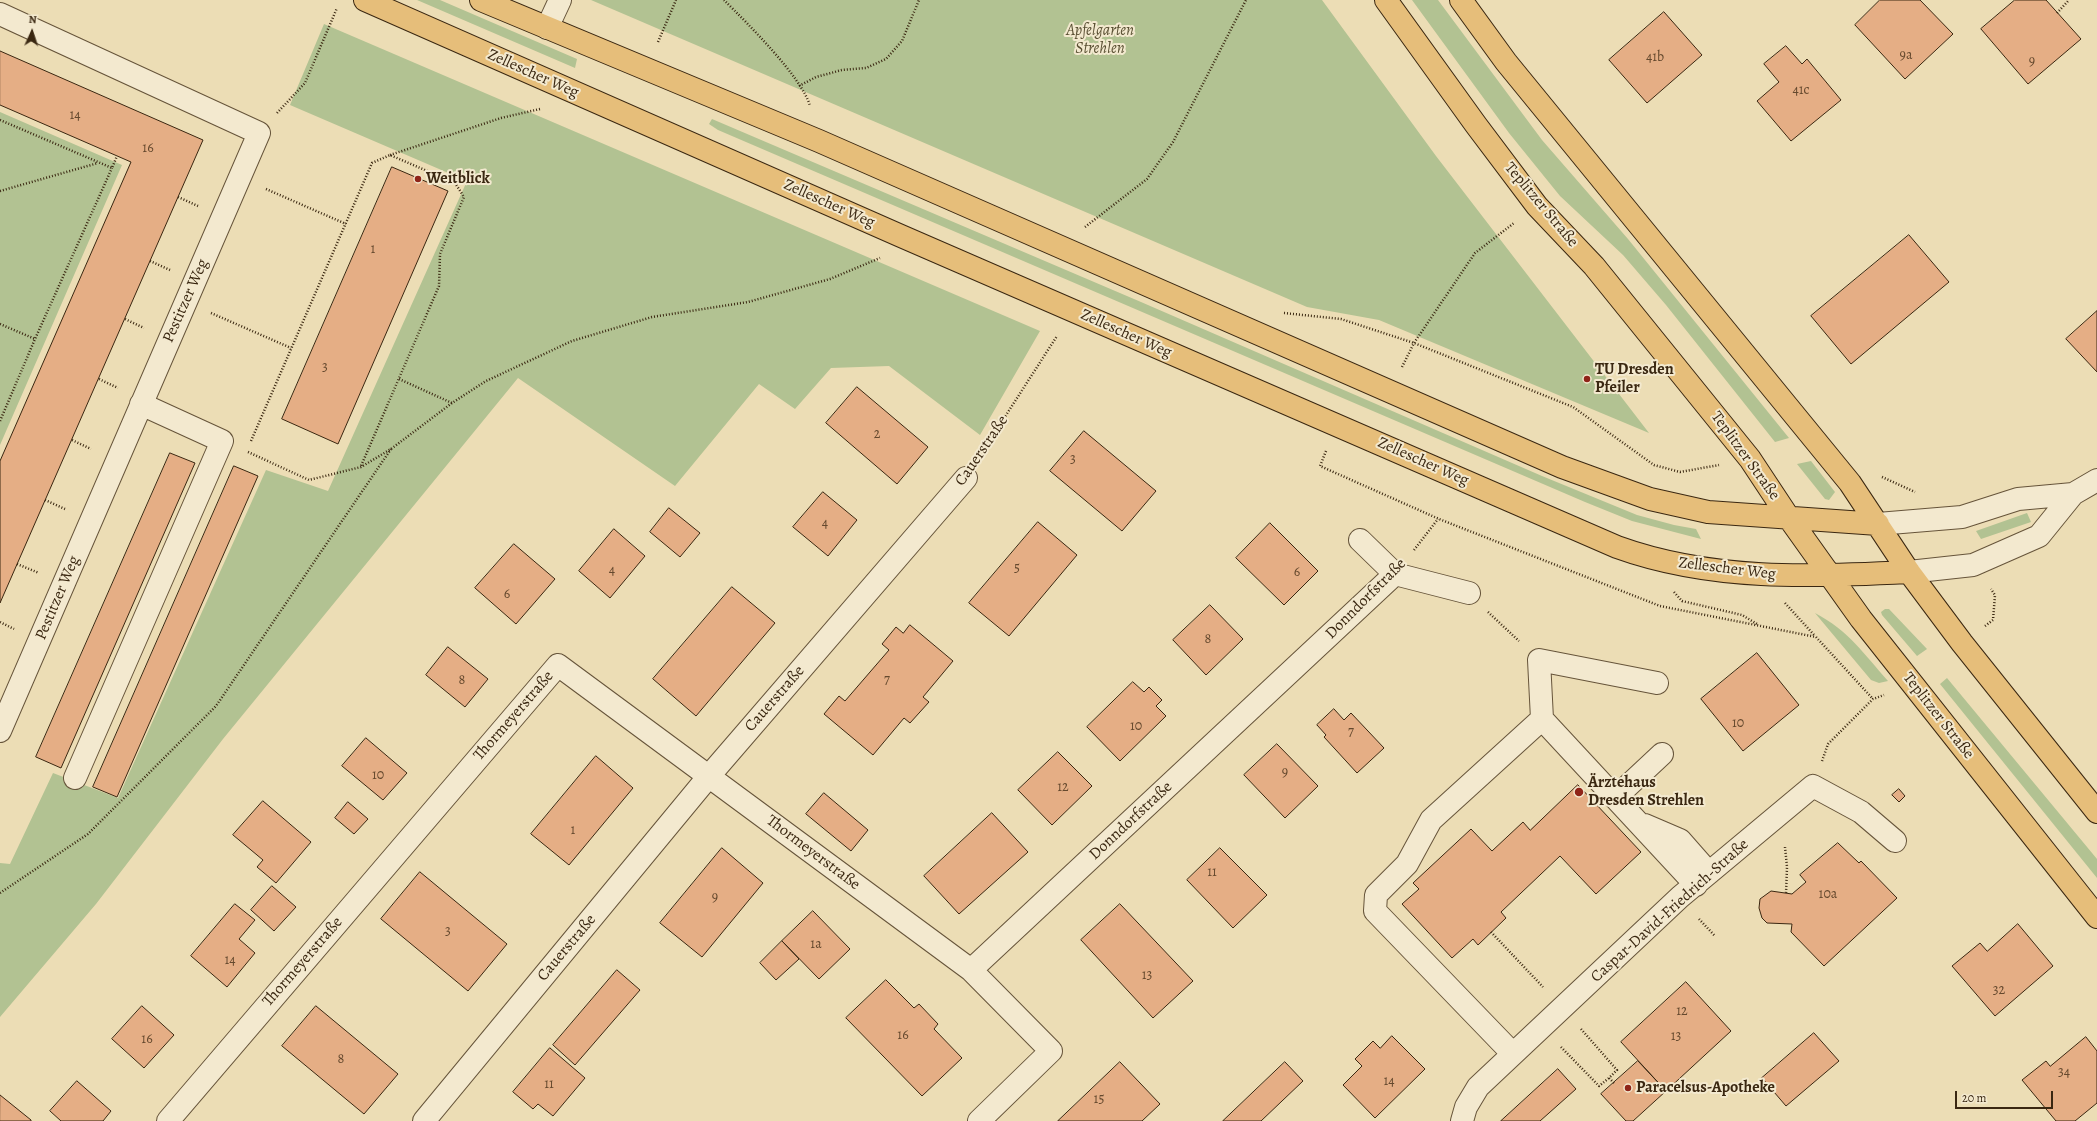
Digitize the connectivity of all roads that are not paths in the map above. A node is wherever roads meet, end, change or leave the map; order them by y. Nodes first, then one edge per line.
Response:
1 (365, 0) edge
2 (481, 0) edge
3 (560, 0) edge
4 (1386, 0) edge
5 (1461, 0) edge
6 (0, 14) edge
7 (547, 28) junction
8 (141, 404) junction
9 (966, 478) road end
10 (2097, 480) edge
11 (2073, 494) junction
12 (1789, 518) junction
13 (1878, 524) junction
14 (1360, 540) dead end
15 (1909, 572) junction
16 (1395, 574) junction
17 (1831, 576) junction
18 (1469, 593) road end
19 (1656, 683) dead end
20 (9, 687) edge
21 (1542, 719) junction
22 (0, 731) edge
23 (1662, 754) dead end
24 (709, 776) junction
25 (75, 778) dead end
26 (1616, 797) junction
27 (2097, 812) edge
28 (1895, 841) dead end
29 (1703, 879) junction
30 (2097, 917) edge
31 (971, 970) junction
32 (1513, 1054) junction
33 (168, 1121) edge
34 (424, 1121) edge
35 (979, 1121) edge
36 (1462, 1121) edge

1 - 17 main road, Zellescher Weg
2 - 7 main road
3 - 7 street
4 - 12 main road, Teplitzer Straße
5 - 13 main road
6 - 8 street, Pestitzer Weg
7 - 12 main road
8 - 20 street, Pestitzer Weg
8 - 25 street
9 - 24 street, Cauerstraße
10 - 11 street
11 - 13 street
11 - 15 street
12 - 13 main road
12 - 17 main road, Teplitzer Straße
13 - 15 main road
14 - 16 street
15 - 17 main road, Zellescher Weg
15 - 27 main road
16 - 18 street
16 - 31 street, Donndorfstraße
17 - 30 main road, Teplitzer Straße
19 - 21 street
20 - 22 street, Pestitzer Weg
21 - 26 street
21 - 32 street
23 - 26 street
24 - 31 street, Thormeyerstraße
24 - 33 street, Thormeyerstraße
24 - 34 street, Cauerstraße
26 - 29 street
28 - 29 street, Caspar-David-Friedrich-Straße
29 - 32 street, Caspar-David-Friedrich-Straße
31 - 35 street
32 - 36 street, Caspar-David-Friedrich-Straße

